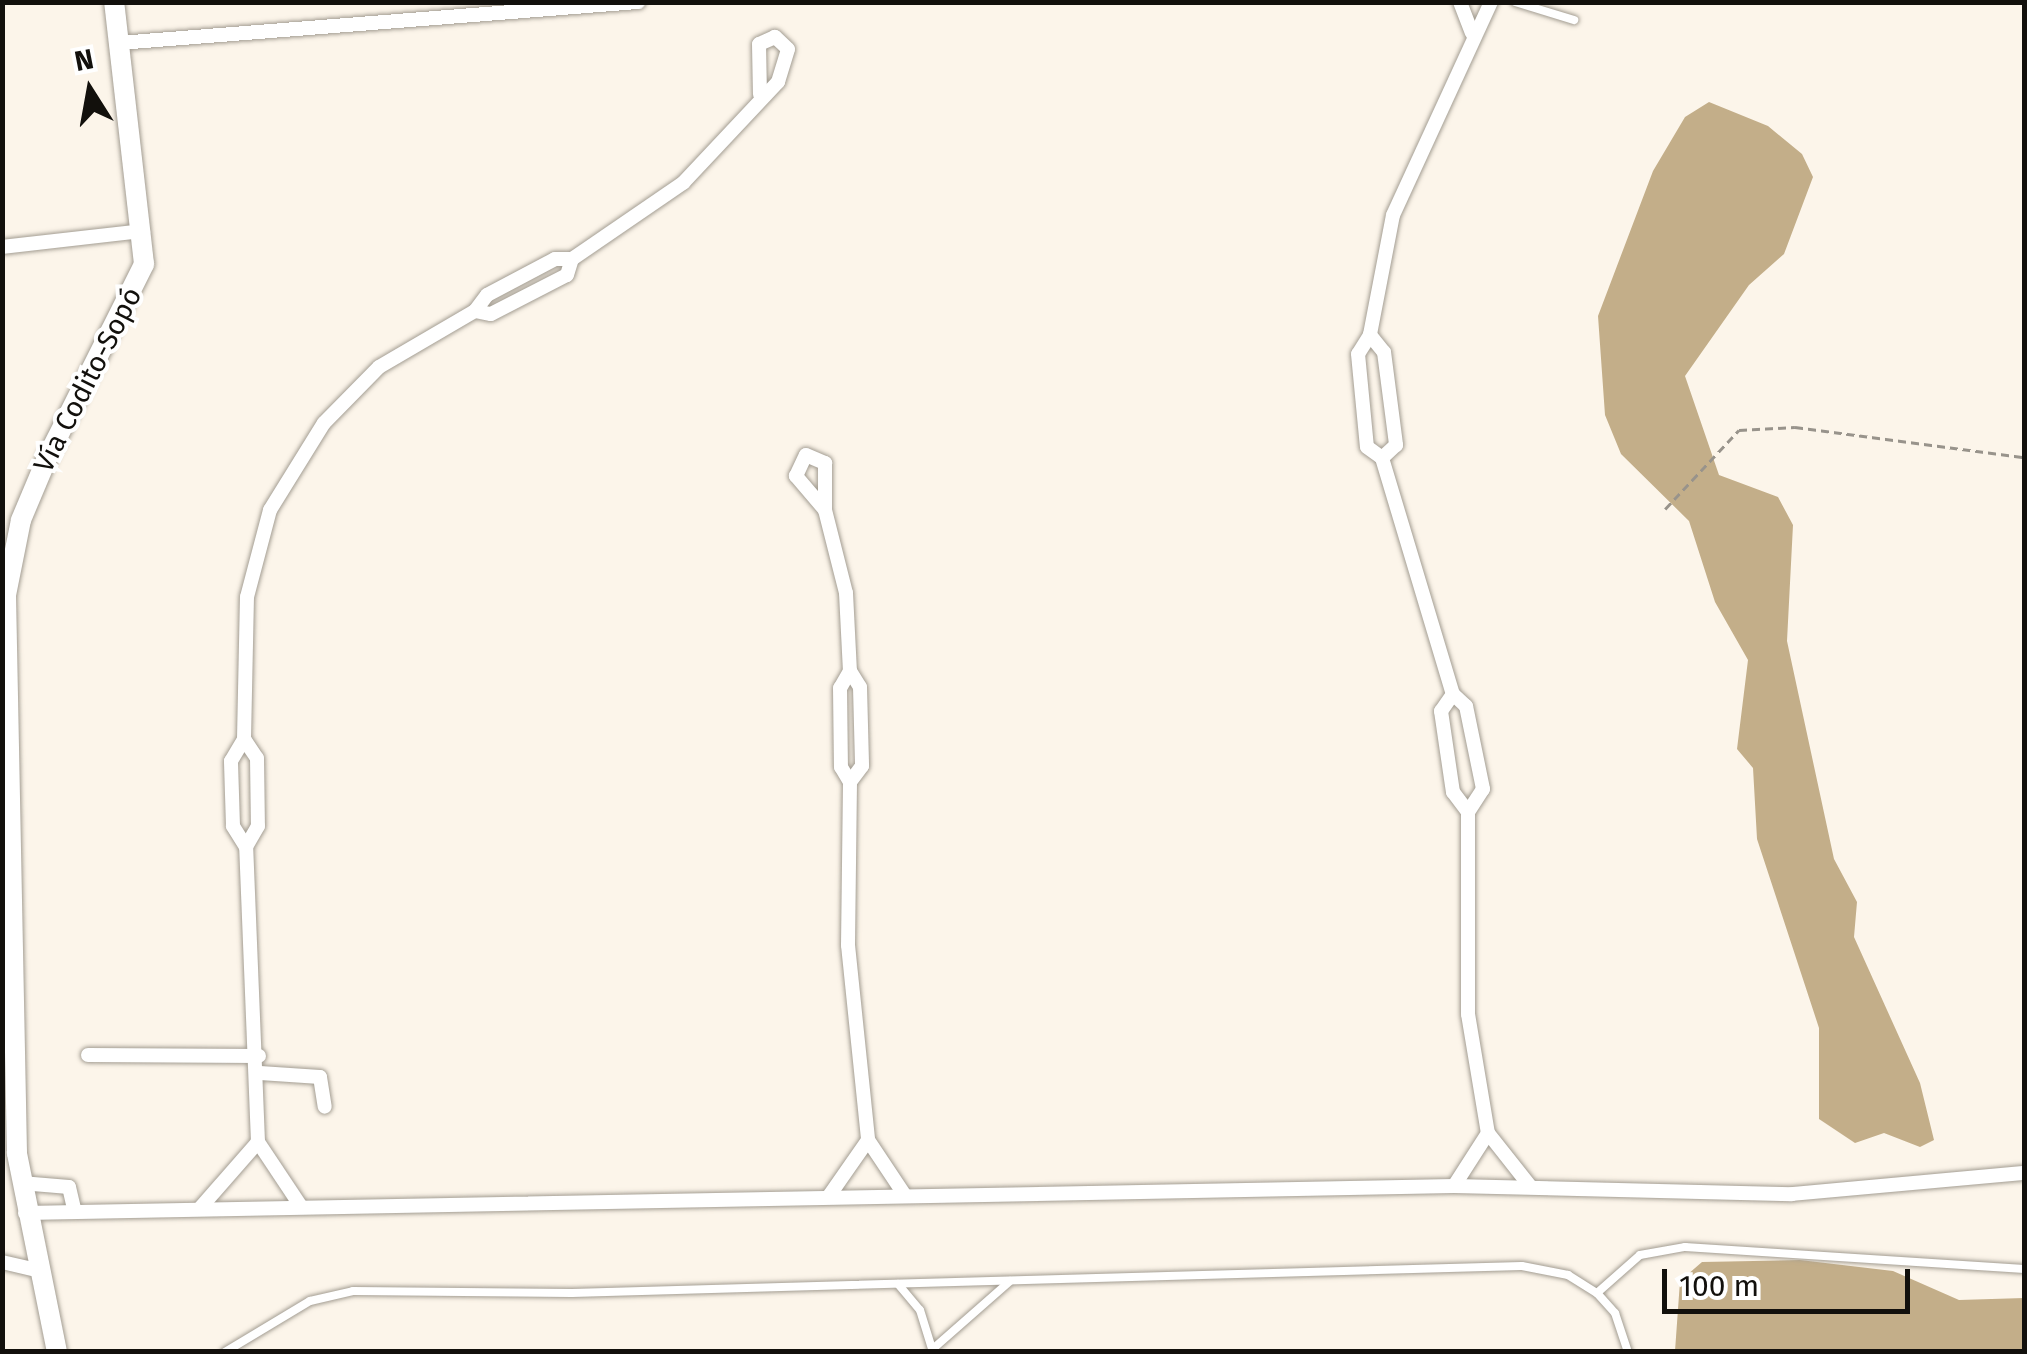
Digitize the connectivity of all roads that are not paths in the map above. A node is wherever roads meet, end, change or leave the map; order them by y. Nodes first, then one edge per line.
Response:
1 (114, 2) edge
2 (638, 2) edge
3 (1460, 2) edge
4 (1491, 2) edge
5 (1515, 2) edge
6 (617, 3) edge
7 (1574, 20) dead end
8 (1472, 34) junction
9 (119, 43) junction
10 (760, 94) dead end
11 (143, 231) junction
12 (2, 247) edge
13 (1370, 334) junction
14 (1382, 458) junction
15 (825, 510) dead end
16 (1452, 694) junction
17 (244, 739) junction
18 (1468, 812) junction
19 (246, 847) junction
20 (88, 1055) dead end
21 (260, 1056) junction
22 (260, 1073) junction
23 (324, 1106) dead end
24 (1488, 1133) junction
25 (868, 1140) junction
26 (258, 1142) junction
27 (2024, 1173) edge
28 (21, 1184) junction
29 (1454, 1186) junction
30 (1530, 1186) junction
31 (904, 1194) junction
32 (829, 1196) junction
33 (300, 1204) junction
34 (201, 1206) junction
35 (74, 1210) junction
36 (26, 1214) junction
37 (2, 1262) edge
38 (2024, 1269) edge
39 (38, 1270) junction
40 (1010, 1281) junction
41 (898, 1284) junction
42 (1596, 1294) junction
43 (934, 1349) edge
44 (56, 1352) edge
45 (226, 1352) edge
46 (1628, 1352) edge

1 - 9 street, Vía Codito-Sopó
2 - 6 street
3 - 8 street
4 - 8 street
5 - 7 lane
6 - 9 street
8 - 13 street
9 - 11 street, Vía Codito-Sopó
10 - 17 street
11 - 12 street
11 - 28 street, Vía Codito-Sopó
13 - 14 street
13 - 14 street
14 - 16 street
15 - 25 street
16 - 18 street
16 - 18 street
17 - 19 street
17 - 19 street
18 - 24 street
19 - 21 street
20 - 21 street
21 - 22 street
22 - 23 street
22 - 26 street
24 - 29 street
24 - 30 street
25 - 31 street
25 - 32 street
26 - 33 street
26 - 34 street
27 - 30 street
28 - 35 street
28 - 36 street, Vía Codito-Sopó
29 - 30 street
29 - 31 street
31 - 32 street
32 - 33 street
33 - 34 street
34 - 35 street
35 - 36 street
36 - 39 street, Vía Codito-Sopó
37 - 39 street
38 - 42 lane
39 - 44 street, Vía Codito-Sopó
40 - 41 lane
40 - 42 lane
40 - 43 lane
41 - 43 lane
41 - 45 lane
42 - 46 lane

